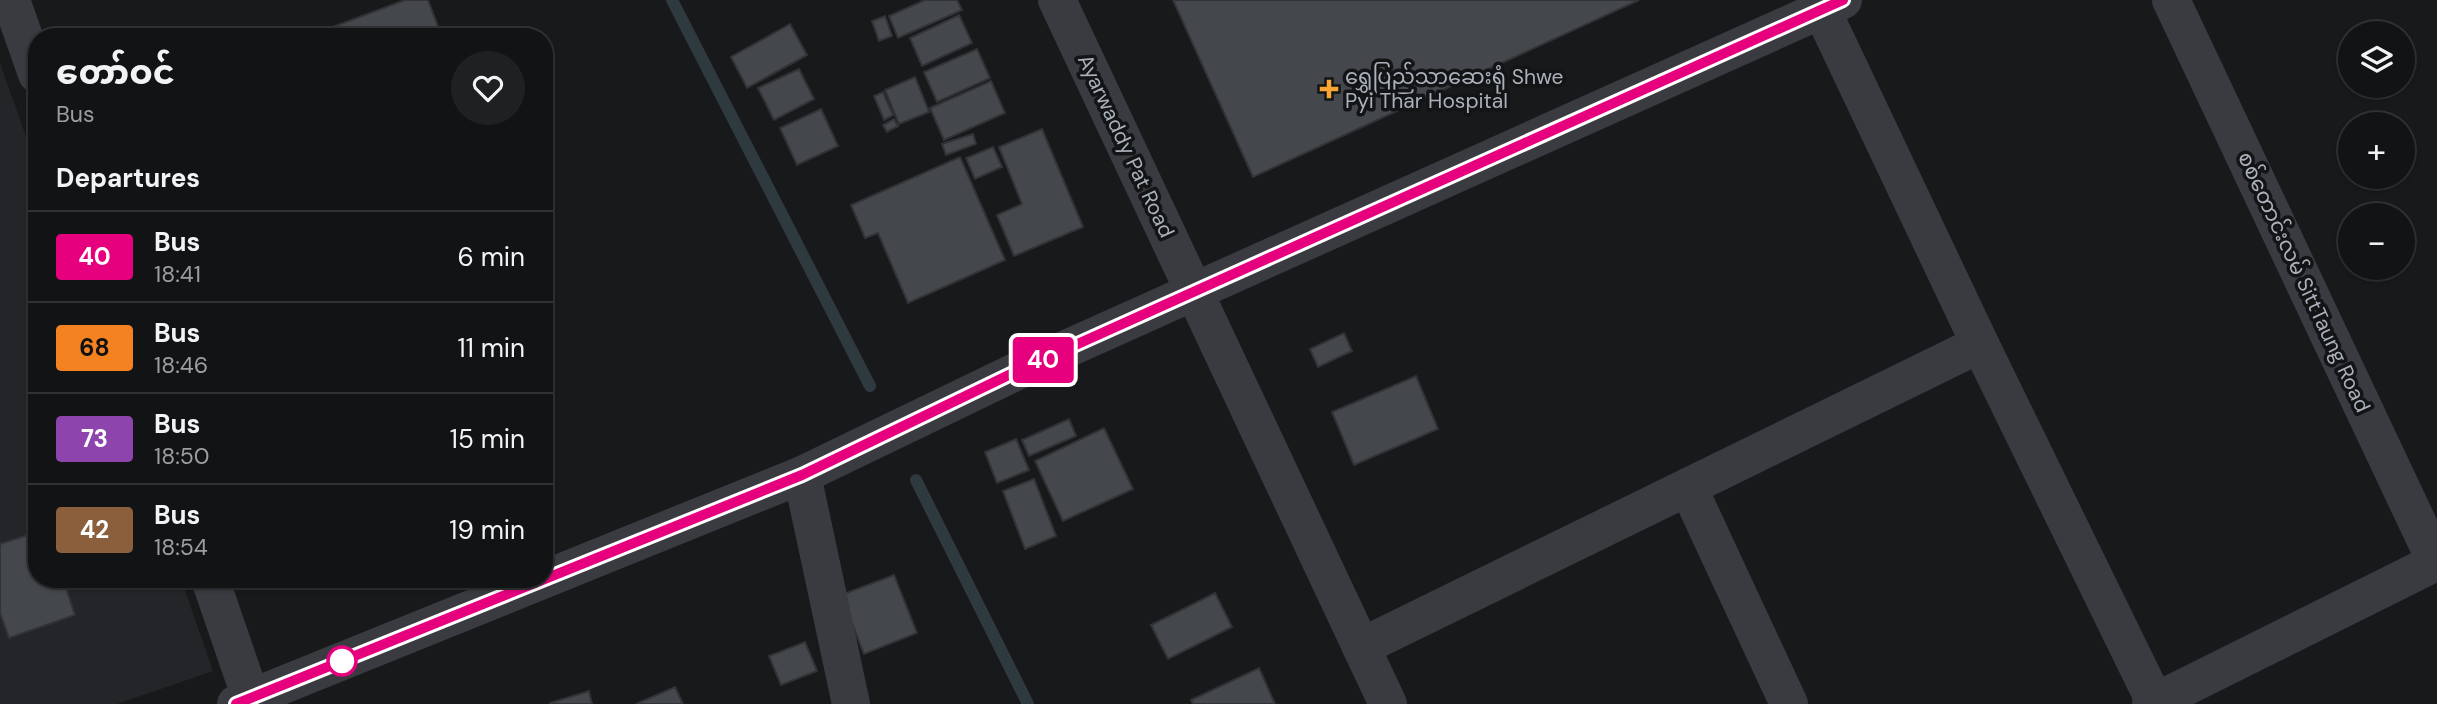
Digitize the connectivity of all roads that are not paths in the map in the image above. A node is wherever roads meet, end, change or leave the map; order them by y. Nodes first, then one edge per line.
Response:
1 (11, 0) edge
2 (1057, 0) edge
3 (2171, 0) edge
4 (1827, 4) edge
5 (28, 48) edge
6 (1195, 292) junction
7 (1980, 344) junction
8 (802, 475) junction
9 (1688, 487) junction
10 (2436, 563) edge
11 (553, 577) edge
12 (213, 588) edge
13 (526, 588) edge
14 (1361, 647) junction
15 (247, 702) edge
16 (2153, 703) edge
17 (851, 704) edge
18 (1388, 704) edge
19 (1789, 704) edge

1 - 5 street
2 - 6 street, Ayarwaddy Pat Road
3 - 10 street, စစ်တောင်းလမ် SittTaung Road
4 - 6 street
4 - 7 street
6 - 8 street
6 - 14 street, Ayarwaddy Pat Road
7 - 9 street
7 - 16 street
8 - 11 street
8 - 17 street
9 - 14 street
9 - 19 street
10 - 16 street
12 - 15 street
13 - 15 street
14 - 18 street, Ayarwaddy Pat Road

